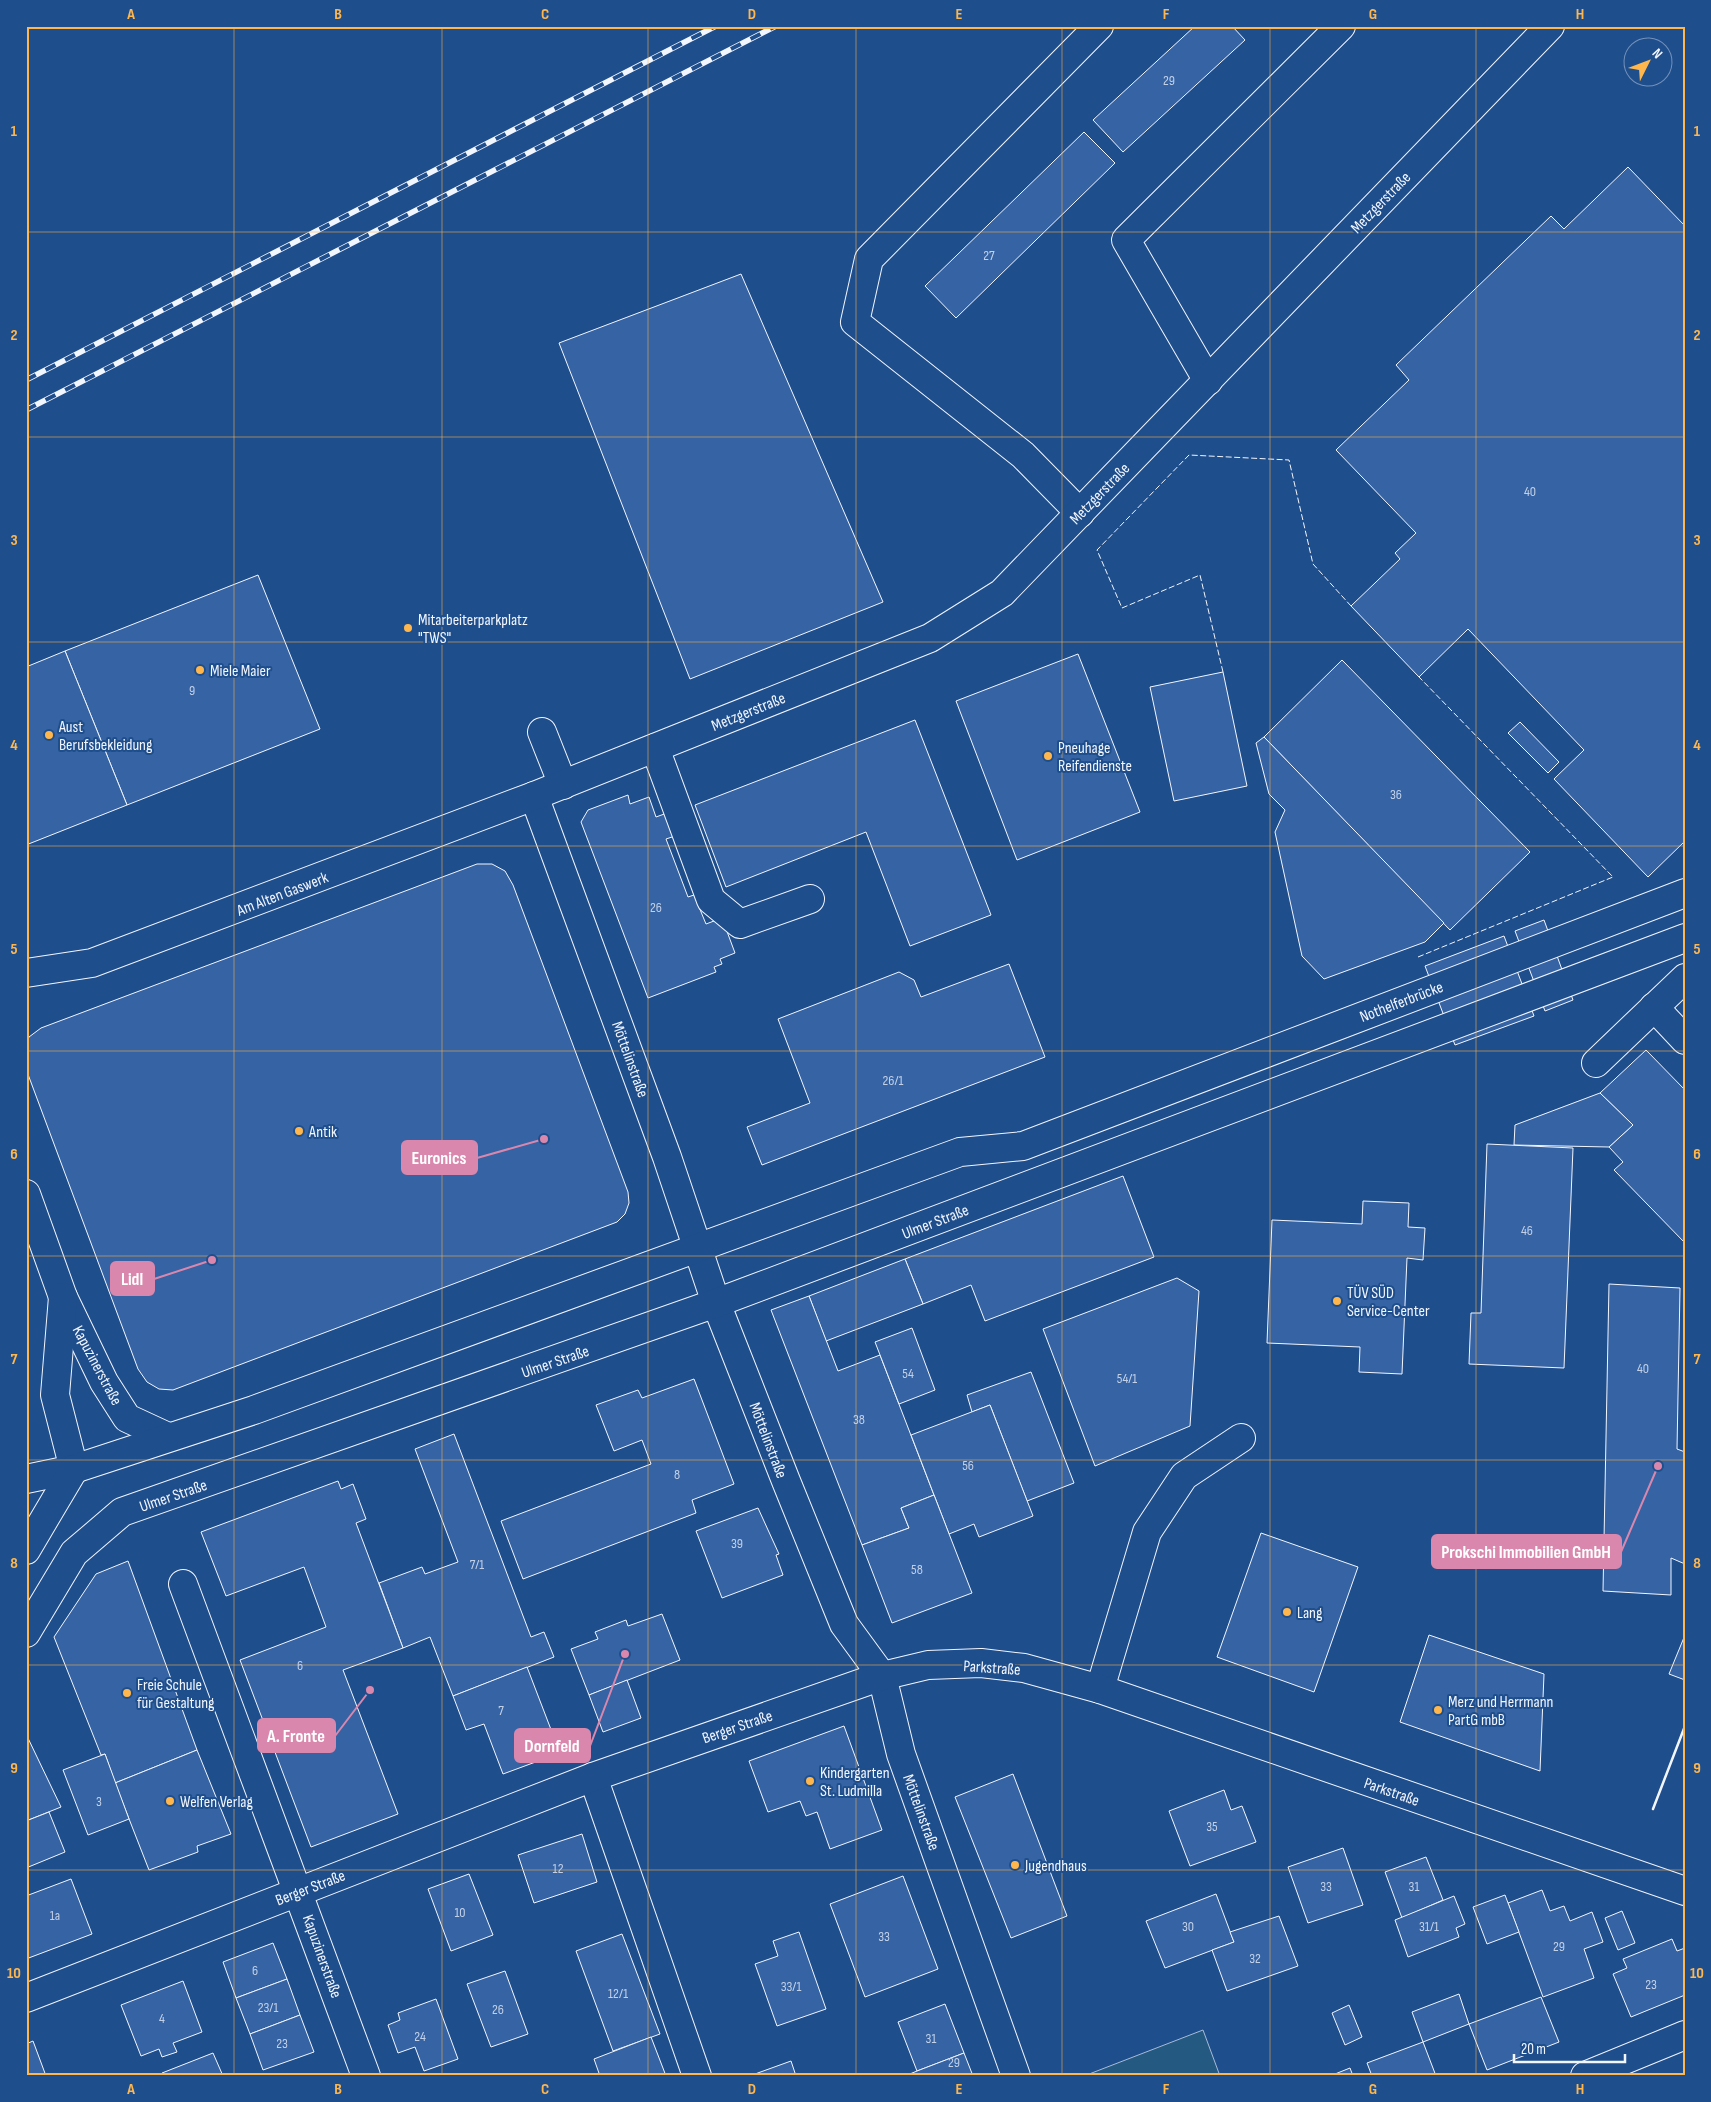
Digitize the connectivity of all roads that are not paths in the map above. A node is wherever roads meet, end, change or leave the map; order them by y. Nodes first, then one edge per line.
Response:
1 (1100, 26) edge
2 (1340, 26) edge
3 (1550, 26) edge
4 (1208, 381) junction
5 (1080, 512) junction
6 (542, 732) dead end
7 (655, 748) junction
8 (563, 785) junction
9 (534, 796) junction
10 (1685, 893) edge
11 (810, 899) dead end
12 (1685, 938) edge
13 (26, 973) edge
14 (1682, 987) edge
15 (1654, 1007) junction
16 (1685, 1040) edge
17 (1596, 1063) dead end
18 (26, 1194) edge
19 (698, 1249) junction
20 (63, 1298) junction
21 (716, 1302) junction
22 (168, 1437) junction
23 (1241, 1438) dead end
24 (74, 1469) junction
25 (26, 1479) edge
26 (26, 1550) edge
27 (183, 1584) dead end
28 (26, 1633) edge
29 (882, 1676) junction
30 (1100, 1689) junction
31 (593, 1777) junction
32 (1685, 1891) edge
33 (299, 1892) junction
34 (26, 1998) edge
35 (1685, 2035) edge
36 (366, 2076) edge
37 (697, 2076) edge
38 (1016, 2076) edge
39 (1585, 2076) edge

1 - 5 street
2 - 4 street
3 - 4 street, Metzgerstraße
4 - 5 street, Metzgerstraße
5 - 7 street, Metzgerstraße
6 - 8 street
7 - 8 street, Metzgerstraße
7 - 11 street
8 - 9 street, Metzgerstraße
9 - 13 street, Am Alten Gaswerk
9 - 19 street, Möttelinstraße
10 - 19 street, Nothelferbrücke
12 - 21 street, Ulmer Straße
14 - 15 street
15 - 16 street
15 - 17 street
18 - 20 street, Kapuzinerstraße
19 - 21 street, Möttelinstraße
19 - 22 street
20 - 22 street, Kapuzinerstraße
20 - 24 street, Kapuzinerstraße
21 - 28 street, Ulmer Straße
21 - 29 street, Möttelinstraße
22 - 24 street
23 - 30 street
24 - 25 street
24 - 26 street
27 - 33 street, Kapuzinerstraße
29 - 30 street, Parkstraße
29 - 31 street, Berger Straße
29 - 38 street, Möttelinstraße
30 - 32 street, Parkstraße
31 - 33 street, Berger Straße
31 - 37 street
33 - 34 street, Berger Straße
33 - 36 street, Kapuzinerstraße
35 - 39 street

